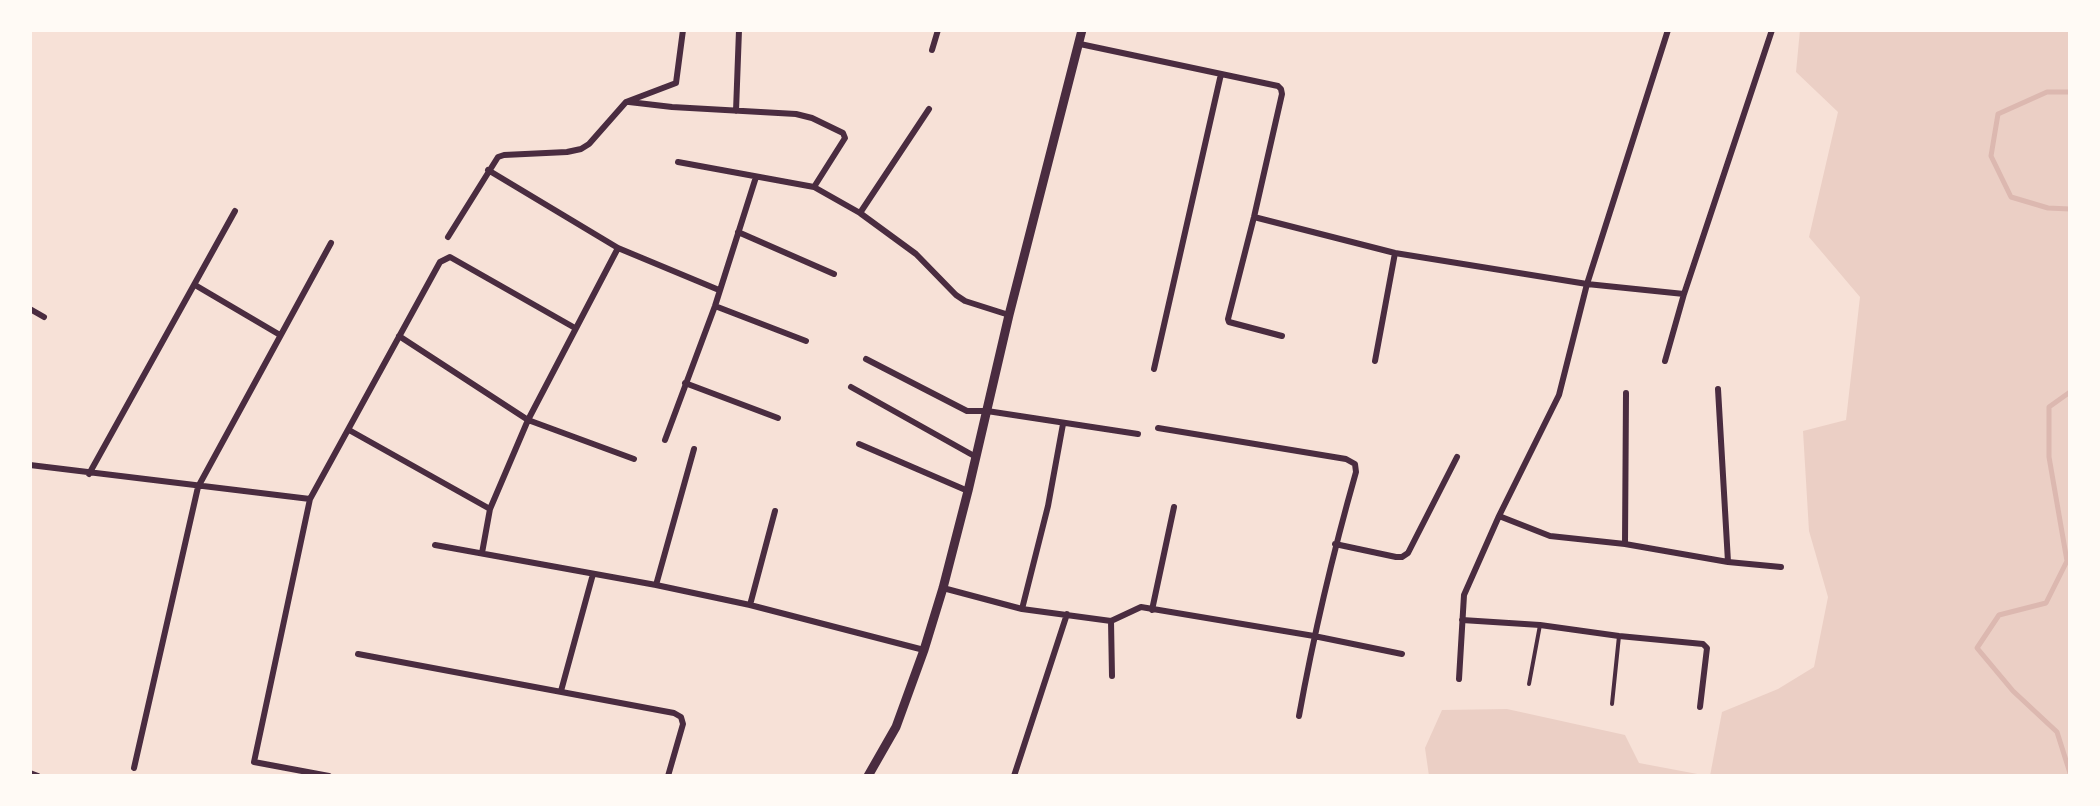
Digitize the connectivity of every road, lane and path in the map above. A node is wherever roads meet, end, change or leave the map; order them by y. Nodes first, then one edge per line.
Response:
1 (683, 30) edge
2 (739, 30) edge
3 (938, 30) edge
4 (1082, 30) edge
5 (1668, 30) edge
6 (1772, 30) edge
7 (1080, 44) junction
8 (932, 50) dead end
9 (1221, 74) junction
10 (626, 102) junction
11 (929, 109) dead end
12 (736, 111) junction
13 (678, 162) dead end
14 (488, 170) junction
15 (756, 177) junction
16 (814, 187) junction
17 (235, 211) dead end
18 (860, 213) junction
19 (1254, 217) junction
20 (738, 232) junction
21 (448, 237) dead end
22 (331, 243) dead end
23 (618, 248) junction
24 (1395, 253) junction
25 (834, 274) dead end
26 (1587, 284) junction
27 (195, 285) junction
28 (719, 290) junction
29 (1684, 294) junction
30 (714, 306) junction
31 (30, 309) edge
32 (1009, 315) junction
33 (44, 317) dead end
34 (574, 328) junction
35 (280, 335) junction
36 (399, 336) junction
37 (1282, 336) dead end
38 (806, 341) dead end
39 (866, 359) dead end
40 (1375, 361) dead end
41 (1665, 361) dead end
42 (1154, 369) dead end
43 (685, 383) junction
44 (851, 387) dead end
45 (1719, 389) dead end
46 (1626, 393) dead end
47 (987, 411) junction
48 (778, 418) dead end
49 (528, 420) junction
50 (1064, 424) junction
51 (1158, 428) dead end
52 (349, 430) junction
53 (1138, 434) dead end
54 (665, 440) dead end
55 (859, 444) dead end
56 (694, 449) dead end
57 (976, 457) junction
58 (1457, 457) dead end
59 (633, 459) dead end
60 (30, 465) edge
61 (89, 474) junction
62 (198, 487) junction
63 (968, 491) junction
64 (310, 500) junction
65 (1174, 507) dead end
66 (490, 509) junction
67 (775, 511) dead end
68 (1499, 516) junction
69 (1335, 544) junction
70 (1625, 544) junction
71 (435, 545) dead end
72 (482, 553) junction
73 (1728, 562) junction
74 (1781, 567) dead end
75 (593, 574) junction
76 (657, 585) junction
77 (943, 588) junction
78 (750, 605) junction
79 (1022, 609) junction
80 (1152, 610) junction
81 (1067, 614) junction
82 (1462, 620) junction
83 (1111, 621) junction
84 (1540, 625) junction
85 (1314, 636) junction
86 (1620, 636) junction
87 (924, 650) junction
88 (358, 654) dead end
89 (1402, 654) dead end
90 (1112, 676) dead end
91 (1459, 679) dead end
92 (1529, 684) dead end
93 (561, 691) junction
94 (1612, 704) dead end
95 (1700, 706) dead end
96 (1299, 716) dead end
97 (134, 768) dead end
98 (30, 773) edge
99 (38, 776) edge
100 (329, 776) edge
101 (669, 776) edge
102 (868, 776) edge
103 (1014, 776) edge

1 - 10 street
2 - 12 street
3 - 8 street
4 - 7 street
5 - 26 street
6 - 29 street
7 - 9 street
7 - 32 street
9 - 19 street
9 - 42 street
10 - 12 street
10 - 14 street
11 - 18 street
12 - 16 street
13 - 15 street
14 - 21 street
14 - 23 street
15 - 16 street
15 - 20 street
16 - 18 street
17 - 27 street
18 - 32 street
19 - 24 street
19 - 37 street
20 - 25 street
20 - 28 street
22 - 35 street
23 - 28 street
23 - 34 street
24 - 26 street
24 - 40 street
26 - 29 street
26 - 68 street
27 - 35 street
27 - 61 street
28 - 30 street
29 - 41 street
30 - 38 street
30 - 43 street
31 - 33 street
32 - 47 street
34 - 36 street
34 - 49 street
35 - 62 street
36 - 49 street
36 - 52 street
39 - 47 street
43 - 48 street
43 - 54 street
44 - 57 street
45 - 73 street
46 - 70 street
47 - 50 street
47 - 57 street
49 - 59 street
49 - 66 street
50 - 53 street
50 - 79 street
51 - 69 street
52 - 64 street
52 - 66 street
55 - 63 street
56 - 76 street
57 - 63 street
58 - 69 street
60 - 61 street
61 - 62 street
62 - 64 street
62 - 97 street
63 - 77 street
64 - 100 street
65 - 80 street
66 - 72 street
67 - 78 street
68 - 70 street
68 - 82 street
69 - 85 street
70 - 73 street
71 - 72 street
72 - 75 street
73 - 74 street
75 - 76 street
75 - 93 street
76 - 78 street
77 - 79 street
77 - 87 street
78 - 87 street
79 - 81 street
80 - 83 street
80 - 85 street
81 - 83 street
81 - 103 street
82 - 84 street
82 - 91 street
83 - 90 street
84 - 86 street
84 - 92 lane
85 - 89 street
85 - 96 street
86 - 94 lane
86 - 95 street
87 - 102 street
88 - 93 street
93 - 101 street
98 - 99 street

